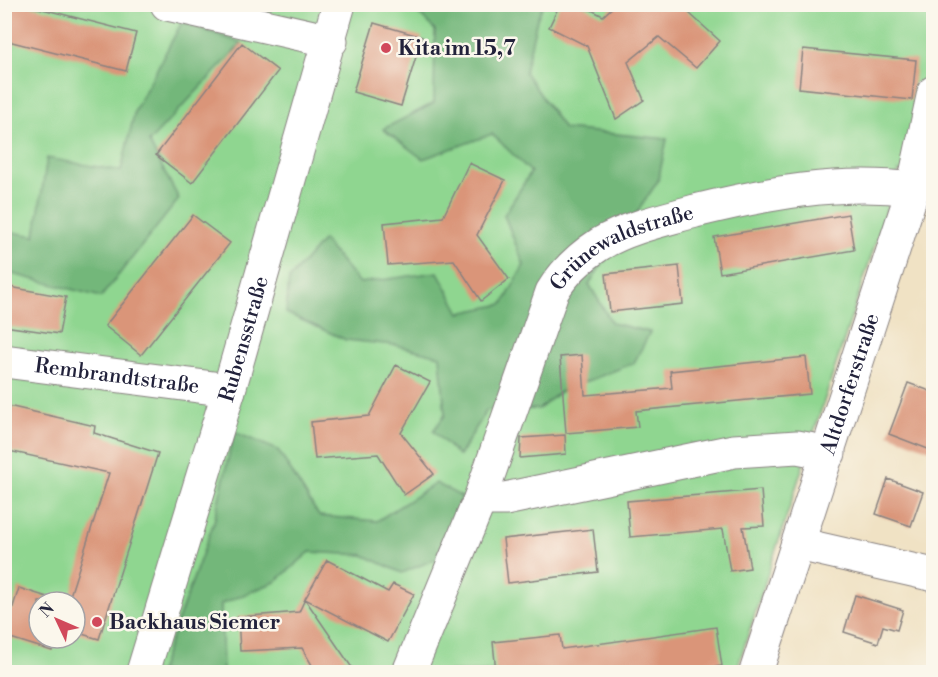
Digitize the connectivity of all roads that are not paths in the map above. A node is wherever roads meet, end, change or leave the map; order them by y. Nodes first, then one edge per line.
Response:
1 (167, 4) edge
2 (339, 4) edge
3 (331, 41) junction
4 (933, 93) edge
5 (912, 189) junction
6 (4, 361) edge
7 (229, 390) junction
8 (829, 453) junction
9 (480, 499) junction
10 (798, 544) junction
11 (933, 575) edge
12 (416, 670) edge
13 (143, 672) edge
14 (756, 672) edge

1 - 3 street
2 - 3 street, Rubensstraße
3 - 7 street, Rubensstraße
4 - 5 street, Altdorferstraße
5 - 8 street, Altdorferstraße
5 - 9 street, Grünewaldstraße
6 - 7 street, Rembrandtstraße
7 - 13 street, Rubensstraße
8 - 9 street
8 - 10 street, Altdorferstraße
9 - 12 street, Grünewaldstraße
10 - 11 street
10 - 14 street, Altdorferstraße

